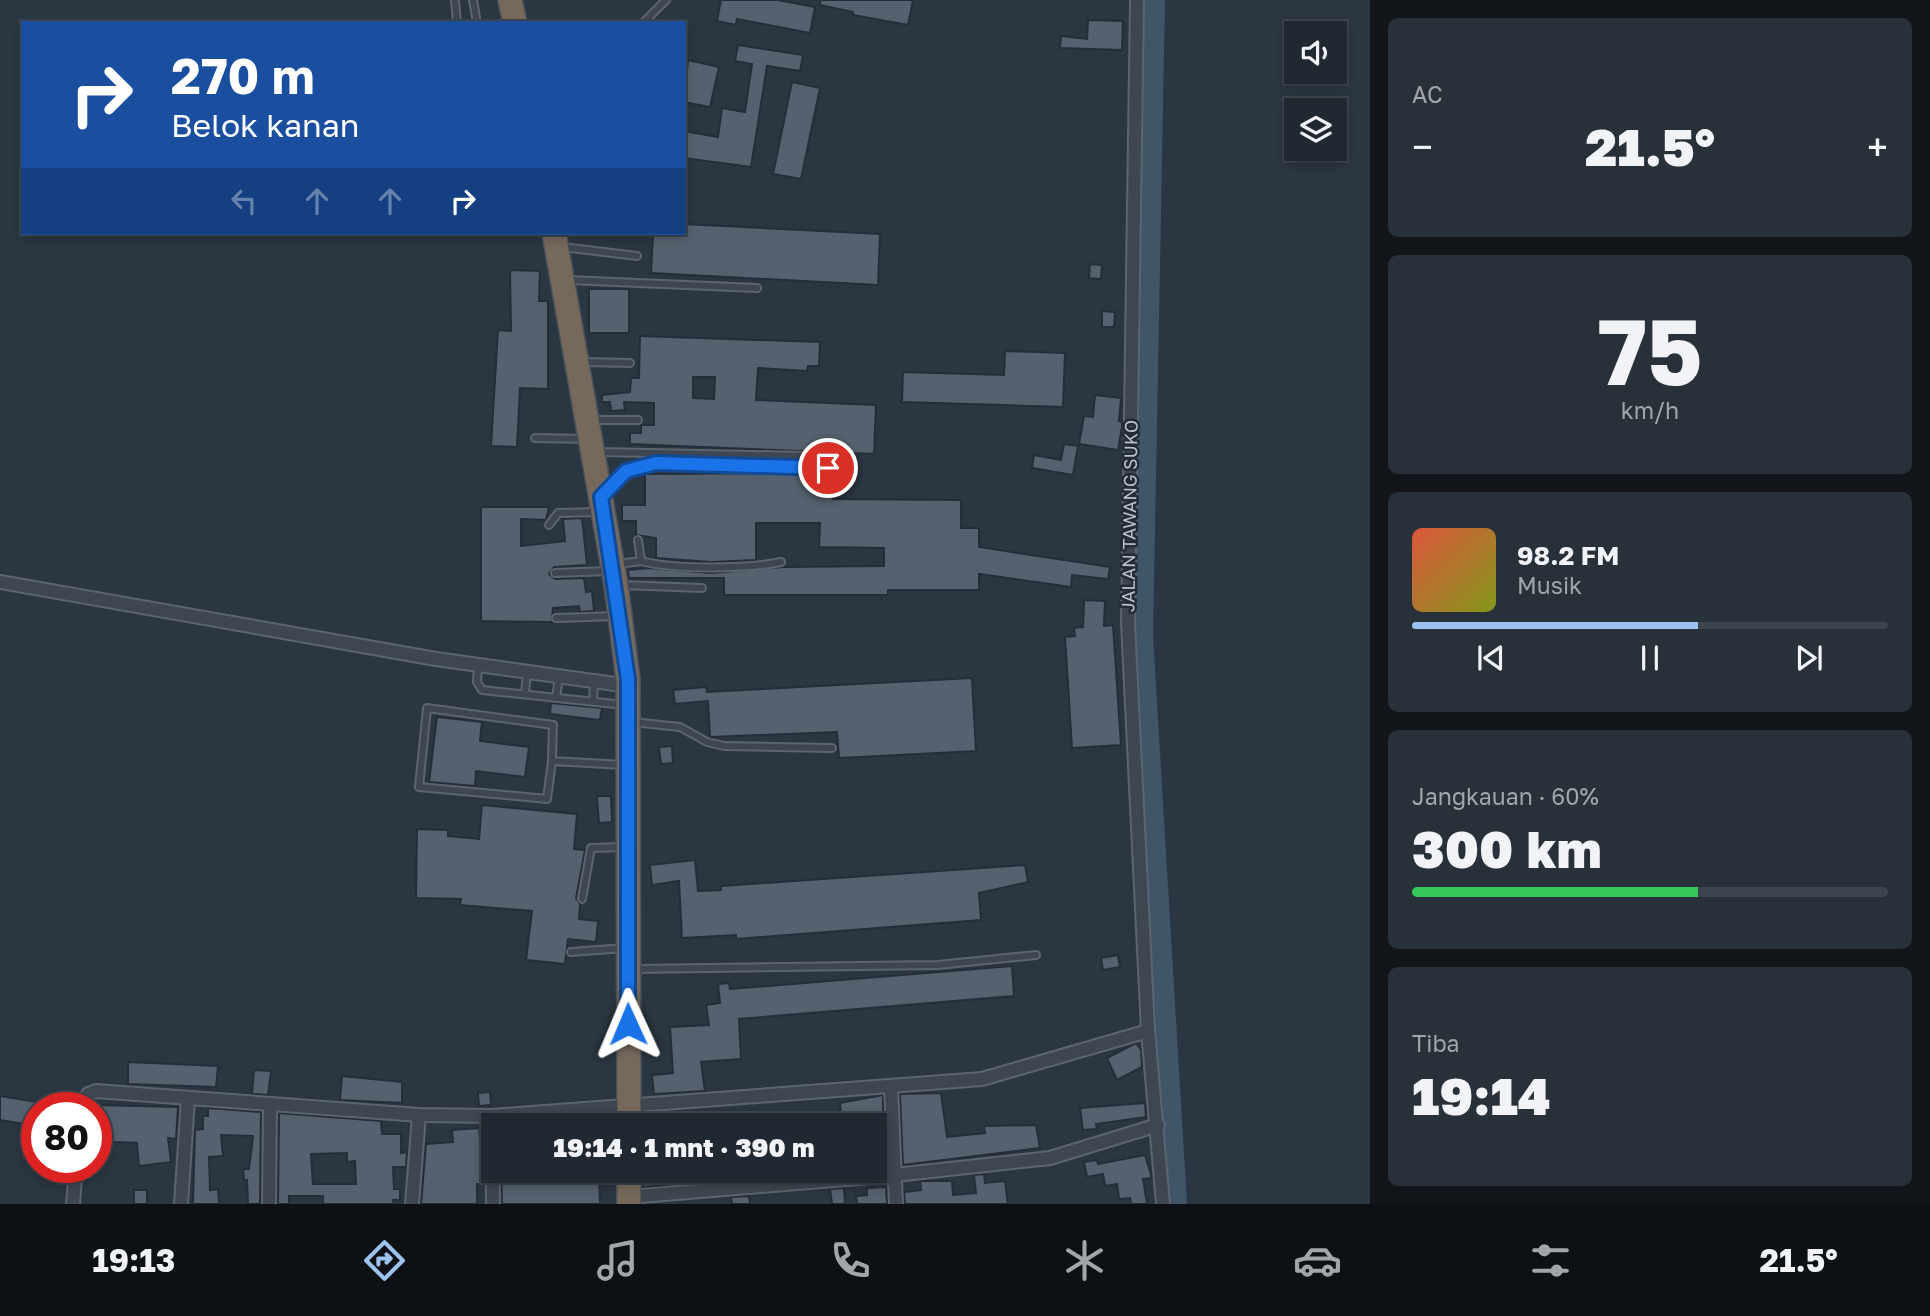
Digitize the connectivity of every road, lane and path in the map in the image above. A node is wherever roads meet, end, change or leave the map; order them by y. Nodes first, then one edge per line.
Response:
1 (455, 0) edge
2 (473, 0) edge
3 (510, 0) edge
4 (666, 0) edge
5 (1137, 0) edge
6 (457, 21) edge
7 (477, 21) edge
8 (515, 21) edge
9 (645, 21) edge
10 (555, 239) edge
11 (637, 256) dead end
12 (562, 280) junction
13 (757, 288) dead end
14 (577, 363) junction
15 (630, 363) dead end
16 (638, 420) dead end
17 (590, 437) junction
18 (535, 438) dead end
19 (808, 456) dead end
20 (828, 468) dead end
21 (602, 504) junction
22 (549, 525) dead end
23 (638, 540) dead end
24 (641, 561) junction
25 (781, 562) dead end
26 (555, 573) dead end
27 (614, 573) junction
28 (0, 582) edge
29 (702, 588) dead end
30 (620, 615) junction
31 (556, 618) dead end
32 (478, 665) junction
33 (527, 672) junction
34 (559, 677) junction
35 (594, 681) junction
36 (525, 694) junction
37 (556, 698) junction
38 (593, 702) junction
39 (629, 704) junction
40 (832, 748) dead end
41 (552, 761) junction
42 (629, 765) junction
43 (628, 846) junction
44 (582, 899) dead end
45 (571, 952) dead end
46 (1036, 955) dead end
47 (627, 959) junction
48 (1148, 1031) junction
49 (891, 1087) junction
50 (112, 1092) edge
51 (188, 1099) junction
52 (270, 1104) junction
53 (629, 1113) edge
54 (656, 1113) edge
55 (419, 1115) junction
56 (481, 1115) edge
57 (1158, 1125) junction
58 (895, 1175) junction
59 (75, 1183) edge
60 (493, 1183) edge
61 (629, 1183) edge
62 (629, 1201) edge
63 (73, 1204) edge
64 (181, 1204) edge
65 (269, 1204) edge
66 (412, 1204) edge
67 (493, 1204) edge
68 (896, 1204) edge
69 (1163, 1204) edge

1 - 6 lane
2 - 7 lane
3 - 8 highway
4 - 9 lane
5 - 48 street, JALAN TAWANG SUKO
10 - 11 lane
10 - 12 highway
12 - 13 lane
12 - 14 highway
14 - 15 lane
14 - 17 highway
16 - 17 lane
17 - 18 lane
17 - 19 lane
17 - 21 highway
20 - 21 lane
21 - 22 lane
21 - 27 highway
23 - 24 lane
24 - 25 lane
24 - 27 lane
26 - 27 lane
27 - 29 lane
27 - 30 highway
28 - 32 street
30 - 31 lane
30 - 39 highway
32 - 33 street
32 - 36 lane
33 - 34 street
33 - 36 lane
34 - 35 street
34 - 37 lane
35 - 38 lane
35 - 39 street
36 - 37 lane
37 - 38 lane
38 - 39 lane
39 - 40 lane
39 - 42 highway
41 - 41 lane
41 - 42 lane
42 - 43 highway
43 - 44 lane
43 - 47 highway
45 - 47 lane
46 - 47 lane
47 - 53 highway
48 - 49 street
48 - 57 street, JALAN TAWANG SUKO
49 - 54 street
49 - 58 street
50 - 51 street
51 - 52 street
51 - 64 street
52 - 55 street
52 - 65 street
55 - 56 street
55 - 66 street
57 - 58 street
57 - 69 street, JALAN TAWANG SUKO
58 - 62 street
58 - 68 street
59 - 63 street
60 - 67 street
61 - 62 highway

